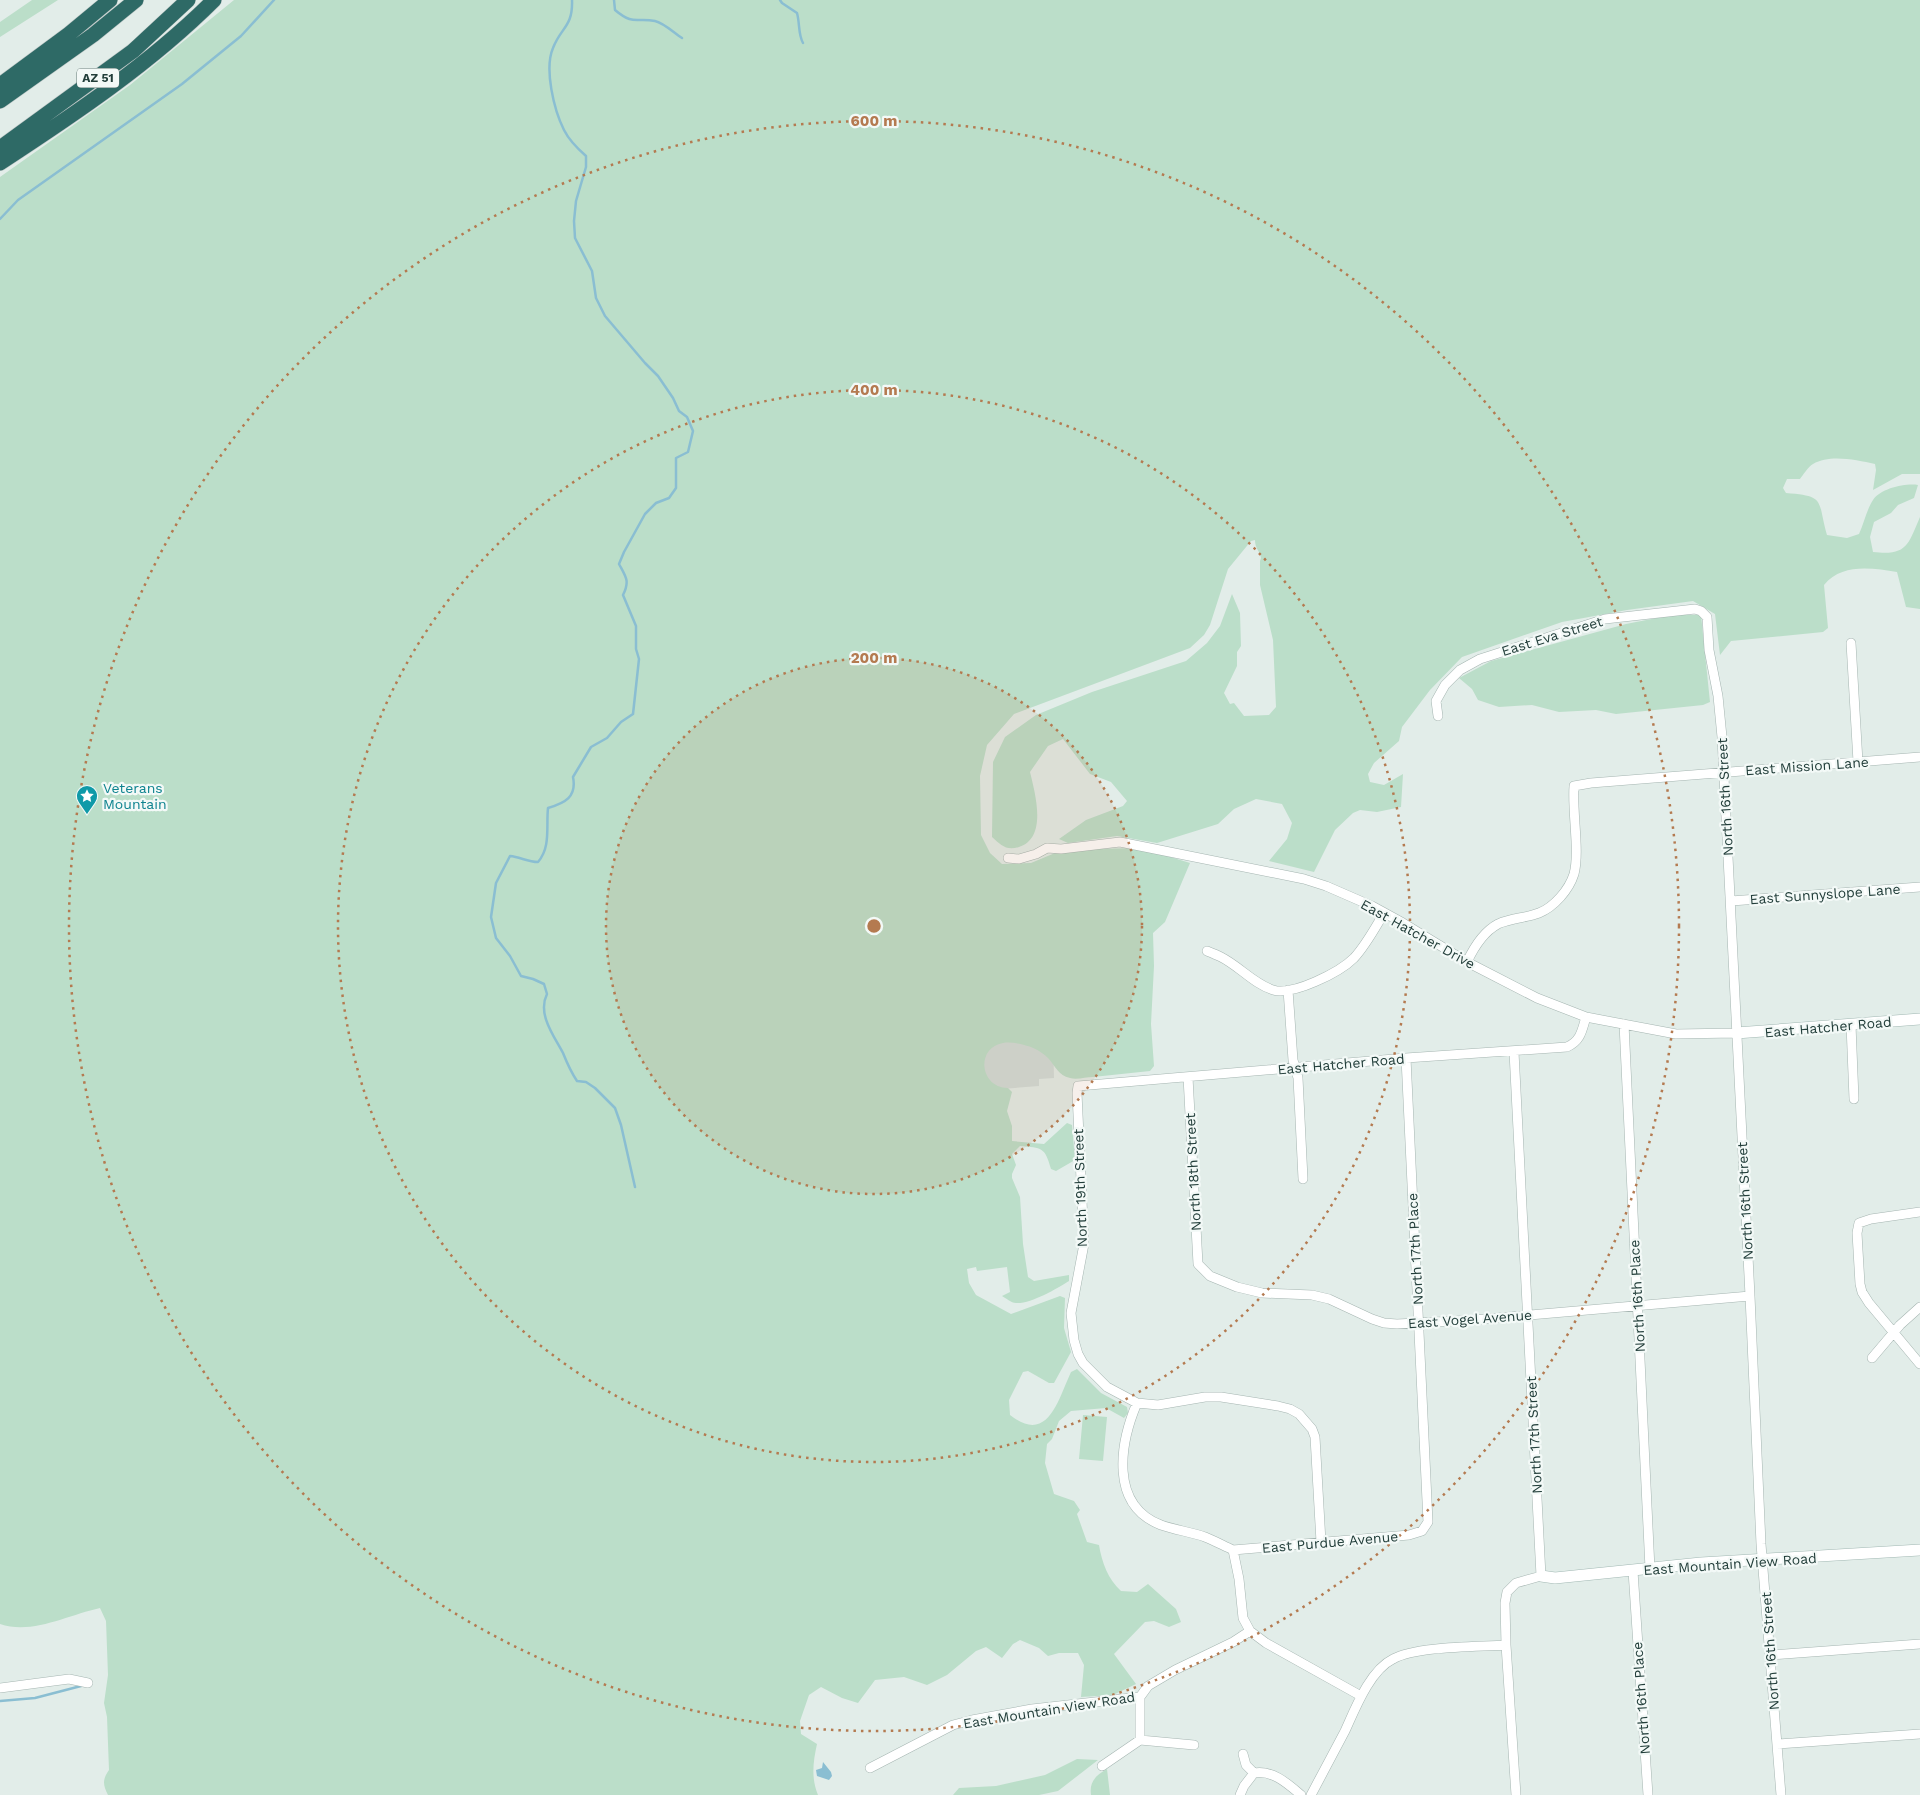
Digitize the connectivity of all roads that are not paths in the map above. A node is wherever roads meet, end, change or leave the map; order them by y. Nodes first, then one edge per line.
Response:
1 (110, 0) edge
2 (136, 0) edge
3 (188, 0) edge
4 (214, 0) edge
5 (0, 85) edge
6 (0, 101) edge
7 (0, 148) edge
8 (0, 163) edge
9 (1702, 610) joint
10 (1851, 643) dead end
11 (1438, 716) dead end
12 (1920, 757) edge
13 (1858, 762) junction
14 (1724, 772) junction
15 (1008, 858) dead end
16 (1920, 887) edge
17 (1731, 902) junction
18 (1384, 913) junction
19 (1207, 951) dead end
20 (1467, 962) junction
21 (1288, 990) junction
22 (1586, 1017) junction
23 (1920, 1019) edge
24 (1624, 1024) junction
25 (1851, 1025) junction
26 (1736, 1034) junction
27 (1514, 1052) junction
28 (1406, 1058) junction
29 (1295, 1067) junction
30 (1188, 1077) junction
31 (1078, 1086) joint
32 (1854, 1099) dead end
33 (1303, 1179) dead end
34 (1920, 1212) edge
35 (1200, 1268) joint
36 (1750, 1296) junction
37 (1637, 1306) junction
38 (1920, 1307) edge
39 (1528, 1315) junction
40 (1419, 1323) junction
41 (1893, 1332) junction
42 (1872, 1358) dead end
43 (1920, 1364) edge
44 (1137, 1403) junction
45 (1425, 1528) joint
46 (1321, 1542) junction
47 (1233, 1550) junction
48 (1920, 1550) edge
49 (1762, 1560) junction
50 (1650, 1569) junction
51 (1632, 1571) junction
52 (1541, 1576) junction
53 (1250, 1631) junction
54 (1920, 1644) edge
55 (1506, 1645) junction
56 (1771, 1654) junction
57 (88, 1683) dead end
58 (0, 1688) edge
59 (1361, 1696) junction
60 (1140, 1697) junction
61 (1920, 1734) edge
62 (1140, 1740) junction
63 (1777, 1744) junction
64 (1194, 1745) dead end
65 (1243, 1754) dead end
66 (1102, 1766) dead end
67 (870, 1768) dead end
68 (1254, 1773) junction
69 (1240, 1795) edge
70 (1301, 1795) edge
71 (1311, 1795) edge
72 (1516, 1795) edge
73 (1648, 1795) edge
74 (1781, 1795) edge

1 - 5 highway
2 - 6 highway, AZ 51
3 - 7 highway, AZ 51
4 - 8 highway
9 - 11 street, East Eva Street
9 - 14 street, North 16th Street
10 - 13 street
12 - 13 street, East Mission Lane
13 - 14 street, East Mission Lane
14 - 17 street, North 16th Street
14 - 20 street, East Mission Lane
15 - 18 street, East Hatcher Drive
16 - 17 street, East Sunnyslope Lane
17 - 26 street, North 16th Street
18 - 20 street, East Hatcher Drive
18 - 21 street
19 - 21 street
20 - 22 street, East Hatcher Drive
21 - 29 street
22 - 24 street, East Hatcher Drive
22 - 27 street, East Hatcher Road
23 - 25 street, East Hatcher Road
24 - 26 street, East Hatcher Drive
24 - 37 street, North 16th Place
25 - 26 street, East Hatcher Road
25 - 32 street
26 - 36 street, North 16th Street
27 - 28 street, East Hatcher Road
27 - 39 street, North 17th Street
28 - 29 street, East Hatcher Road
28 - 40 street, North 17th Place
29 - 30 street, East Hatcher Road
29 - 33 street
30 - 31 street, East Hatcher Road
30 - 35 street, North 18th Street
31 - 44 street, North 19th Street
34 - 41 street
35 - 40 street, East Vogel Avenue
36 - 37 street, East Vogel Avenue
36 - 49 street, North 16th Street
37 - 39 street, East Vogel Avenue
37 - 50 street, North 16th Place
38 - 41 street
39 - 40 street, East Vogel Avenue
39 - 52 street, North 17th Street
40 - 45 street, North 17th Place
41 - 42 street
41 - 43 street
44 - 46 street
44 - 47 street
45 - 46 street, East Purdue Avenue
46 - 47 street, East Purdue Avenue
47 - 53 street
48 - 49 street, East Mountain View Road
49 - 50 street, East Mountain View Road
49 - 56 street, North 16th Street
50 - 51 street, East Mountain View Road
51 - 52 street, East Mountain View Road
51 - 73 street, North 16th Place
52 - 55 street
53 - 59 street
53 - 60 street, East Mountain View Road
54 - 56 street
55 - 59 street
55 - 72 street
56 - 63 street, North 16th Street
57 - 58 street
59 - 71 street
60 - 62 street
60 - 67 street, East Mountain View Road
61 - 63 street
62 - 64 street
62 - 66 street
63 - 74 street, North 16th Street
65 - 68 street
68 - 69 street
68 - 70 street

